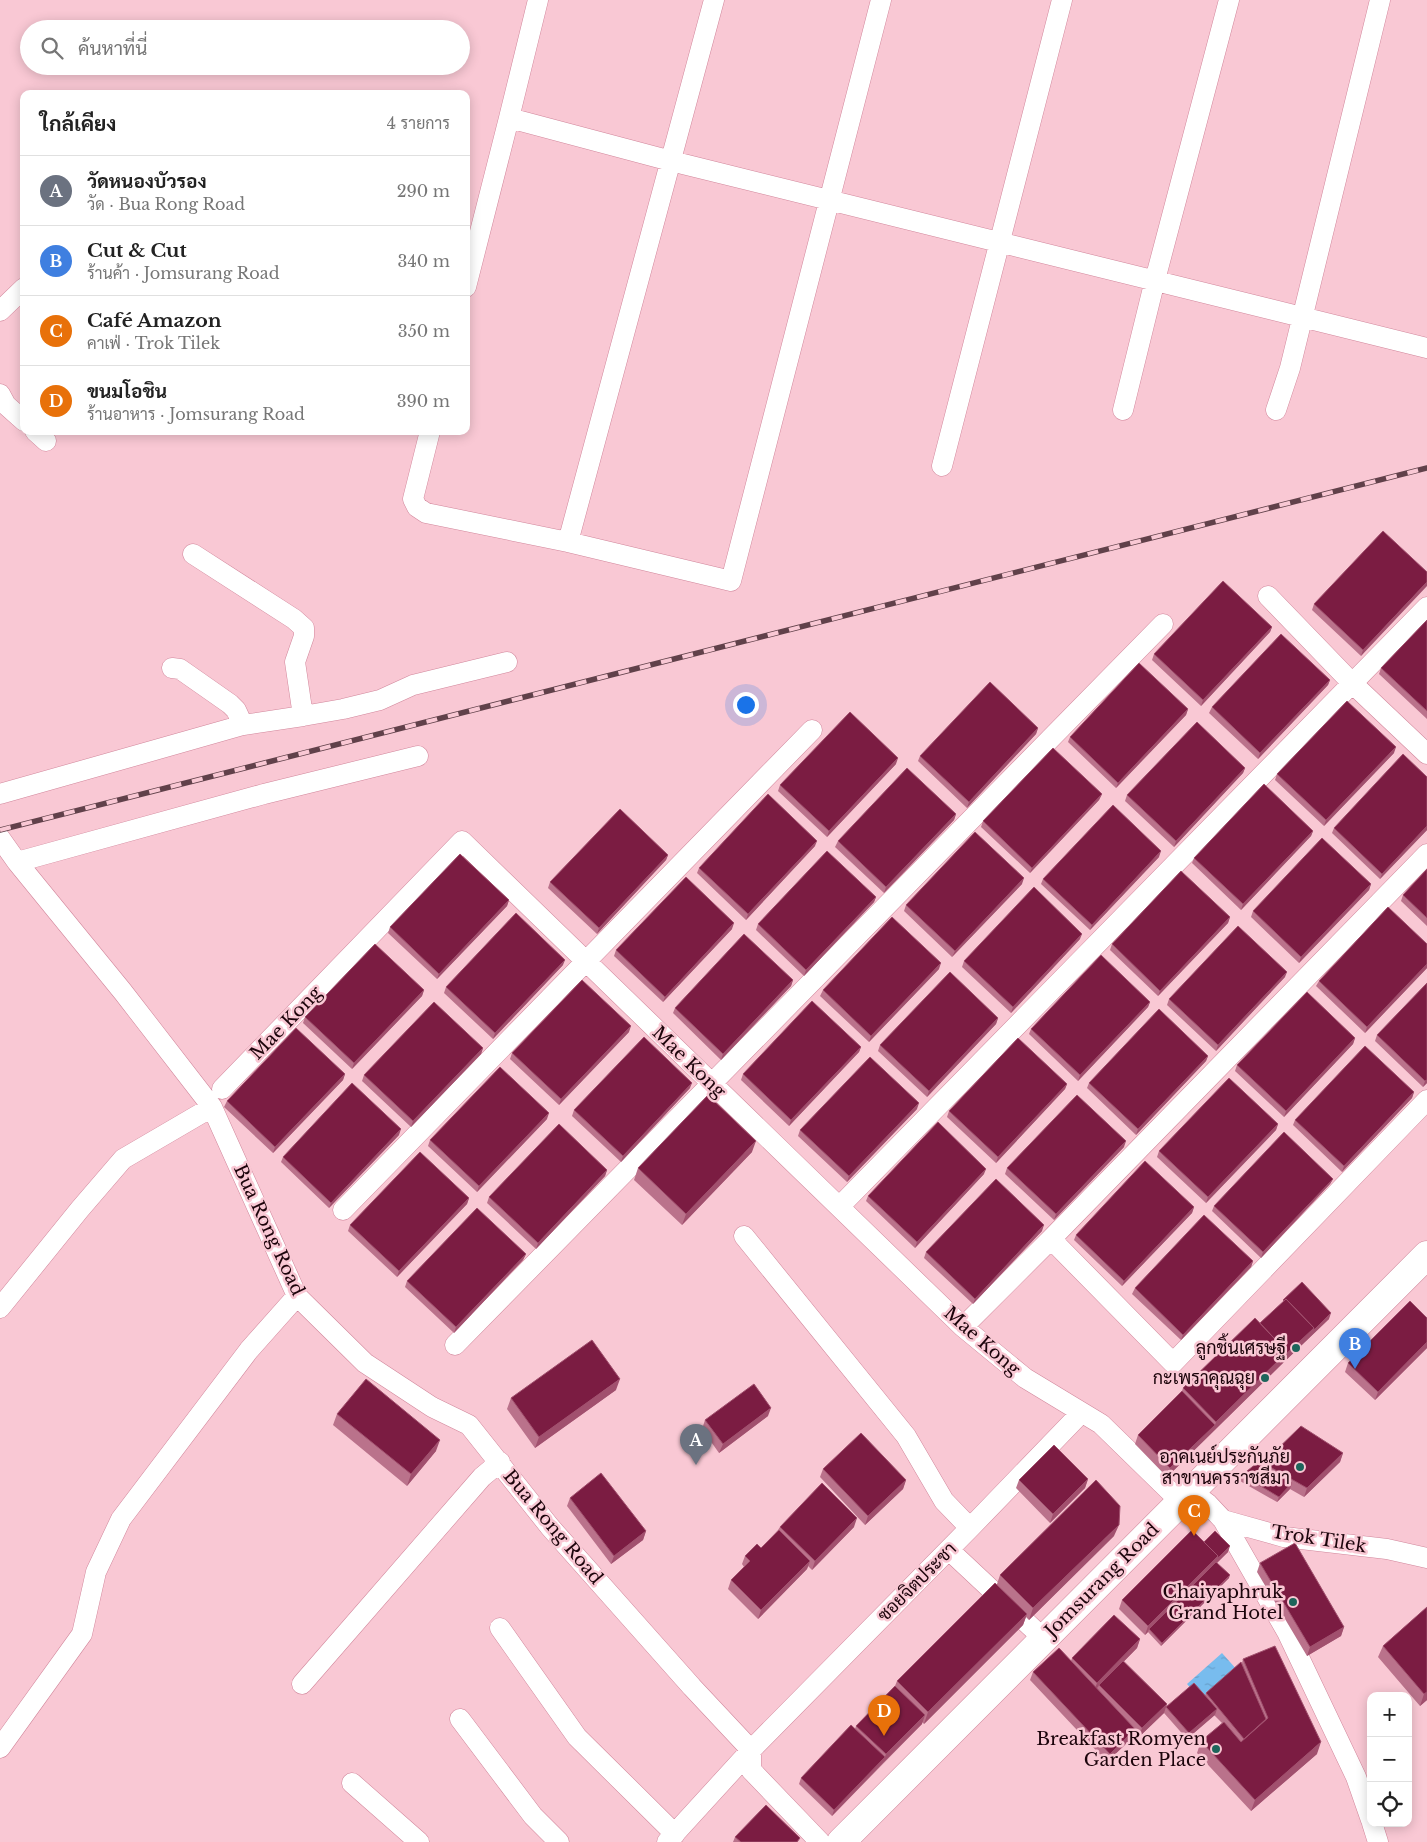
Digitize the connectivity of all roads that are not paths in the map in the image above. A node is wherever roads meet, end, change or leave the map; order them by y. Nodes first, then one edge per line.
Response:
1 (538, 0) edge
2 (714, 0) edge
3 (880, 0) edge
4 (1062, 0) edge
5 (1229, 0) edge
6 (1380, 0) edge
7 (509, 118) junction
8 (671, 161) junction
9 (830, 199) junction
10 (1000, 241) junction
11 (470, 271) edge
12 (1155, 280) junction
13 (20, 292) edge
14 (0, 311) edge
15 (1302, 317) junction
16 (1427, 348) edge
17 (0, 394) edge
18 (1123, 410) dead end
19 (1276, 410) dead end
20 (20, 418) edge
21 (429, 435) edge
22 (942, 466) dead end
23 (568, 542) junction
24 (193, 554) dead end
25 (1268, 596) dead end
26 (1427, 607) edge
27 (1163, 624) dead end
28 (507, 662) dead end
29 (172, 668) dead end
30 (1352, 683) junction
31 (303, 716) junction
32 (243, 725) junction
33 (812, 730) dead end
34 (1427, 754) edge
35 (418, 756) dead end
36 (0, 794) edge
37 (7, 852) edge
38 (1427, 854) edge
39 (586, 962) junction
40 (712, 1085) junction
41 (222, 1089) dead end
42 (1427, 1100) edge
43 (212, 1107) junction
44 (840, 1206) junction
45 (343, 1210) dead end
46 (744, 1236) dead end
47 (1051, 1239) junction
48 (1427, 1255) edge
49 (296, 1296) junction
50 (0, 1308) edge
51 (963, 1327) junction
52 (455, 1346) dead end
53 (1081, 1413) junction
54 (500, 1462) junction
55 (1186, 1497) junction
56 (1223, 1520) junction
57 (970, 1528) junction
58 (949, 1550) junction
59 (1427, 1558) edge
60 (500, 1628) dead end
61 (1044, 1639) junction
62 (302, 1684) dead end
63 (460, 1719) dead end
64 (0, 1748) edge
65 (751, 1750) junction
66 (352, 1783) dead end
67 (1367, 1810) edge
68 (1373, 1827) edge
69 (671, 1838) edge
70 (419, 1842) edge
71 (559, 1842) edge
72 (820, 1842) edge
73 (841, 1842) edge
74 (1378, 1842) edge

1 - 7 street
2 - 8 street
3 - 9 street
4 - 10 street
5 - 12 street
6 - 15 street
7 - 8 street
7 - 11 street
8 - 9 street
8 - 23 street
9 - 10 street
9 - 23 street
10 - 12 street
10 - 22 street
12 - 15 street
12 - 18 street
13 - 14 street
15 - 16 street
15 - 19 street
17 - 20 street
21 - 23 street
24 - 31 street
25 - 30 street
26 - 30 street
27 - 40 street
28 - 31 street
29 - 32 street
30 - 34 street
30 - 44 street
31 - 32 street
32 - 36 street
33 - 39 street
35 - 37 street
37 - 43 street, Bua Rong Road
38 - 47 street
39 - 40 street, Mae Kong
39 - 41 street, Mae Kong
39 - 45 street
40 - 44 street, Mae Kong
40 - 52 street
42 - 47 street
43 - 49 street, Bua Rong Road
43 - 50 street
44 - 51 street, Mae Kong
46 - 57 street
47 - 51 street
48 - 55 main road, Jomsurang Road
49 - 54 street, Bua Rong Road
49 - 64 street
51 - 53 street, Mae Kong
53 - 55 street, Mae Kong
53 - 57 street, ซอยจิตประชา
54 - 62 street
54 - 65 street, Bua Rong Road
55 - 56 street
55 - 61 main road, Jomsurang Road
56 - 59 street, Trok Tilek
56 - 67 street
57 - 58 street, ซอยจิตประชา
58 - 61 street
58 - 65 street, ซอยจิตประชา
60 - 69 street
61 - 73 main road, Jomsurang Road
63 - 71 street
65 - 69 street, ซอยจิตประชา
65 - 72 street
66 - 70 street
68 - 74 street

